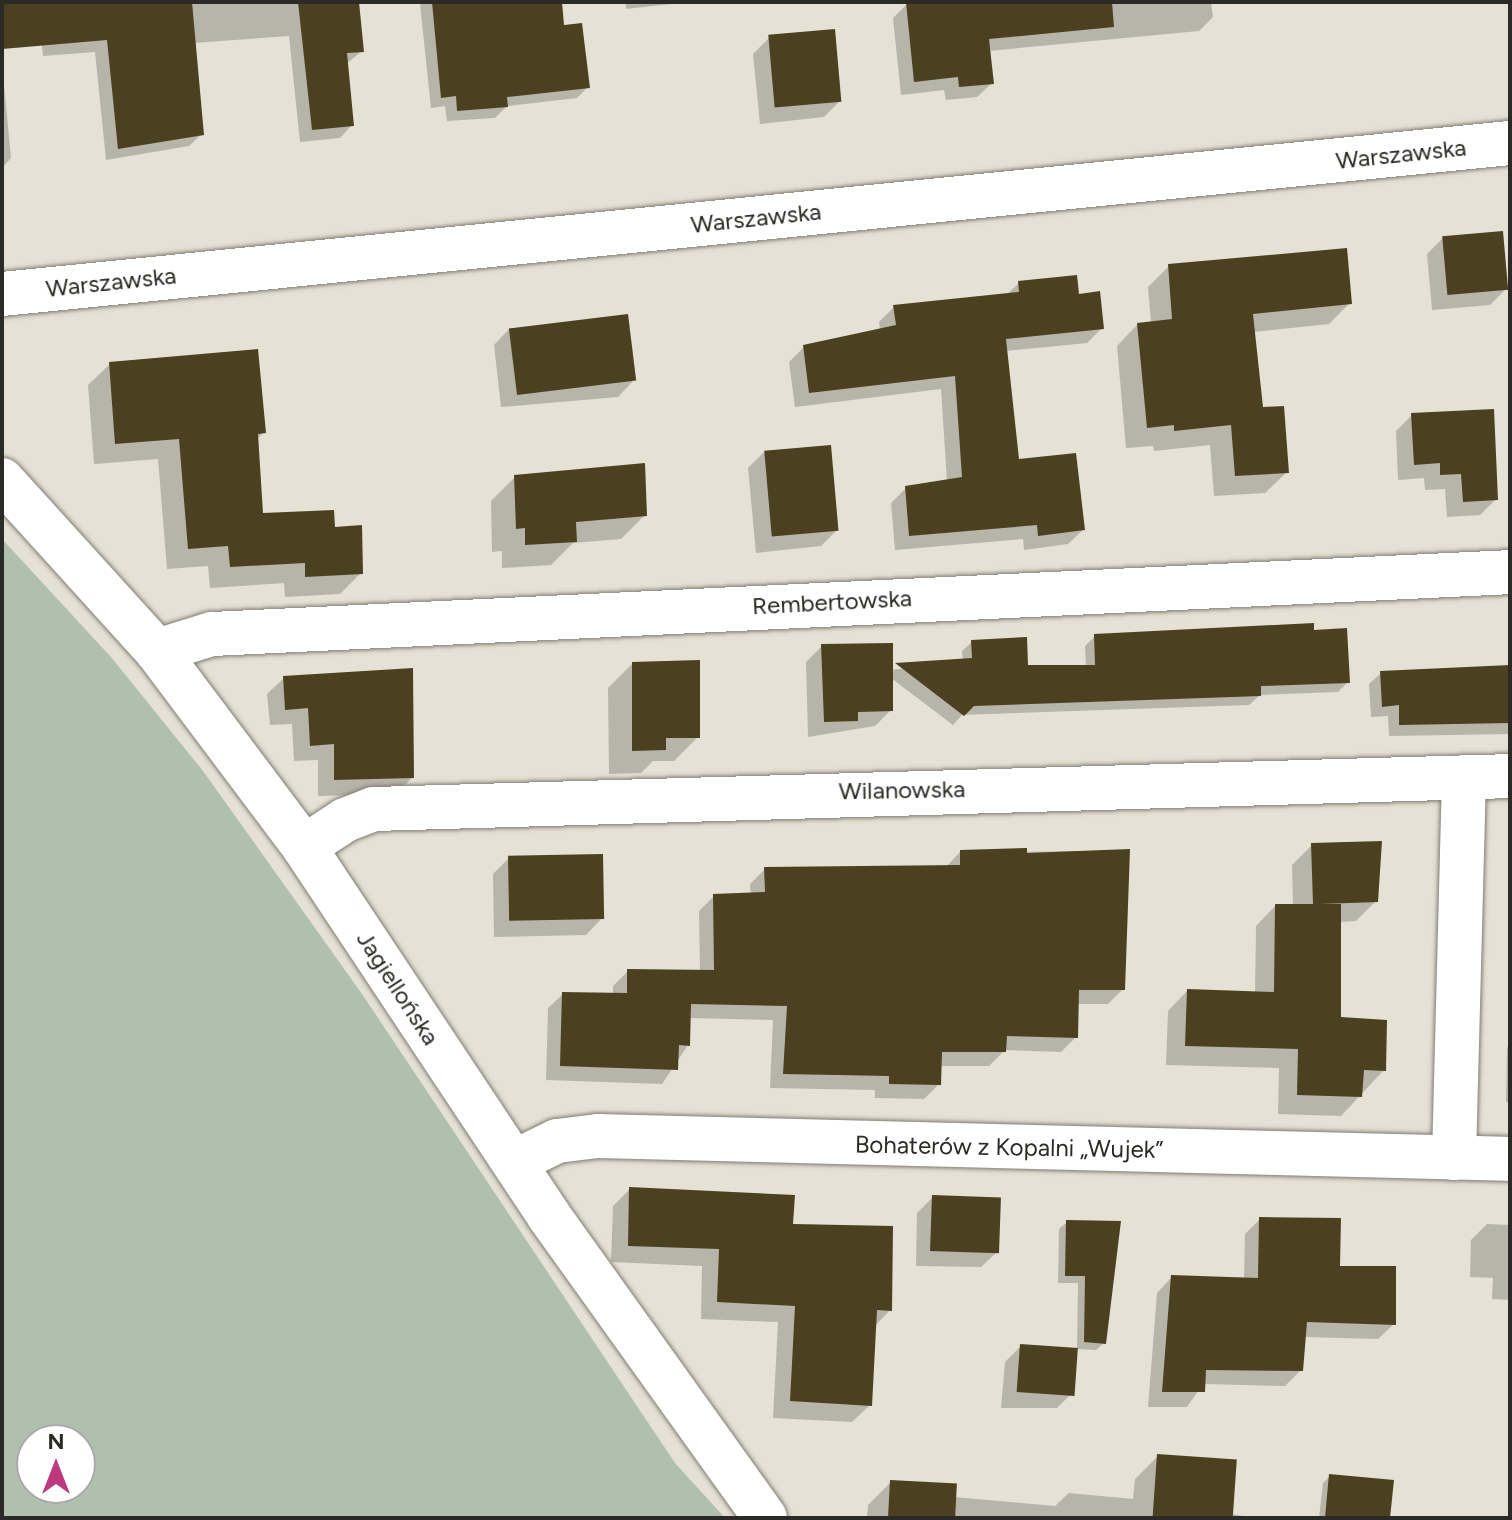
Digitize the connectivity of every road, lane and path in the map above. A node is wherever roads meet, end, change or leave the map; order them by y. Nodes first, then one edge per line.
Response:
1 (1510, 143) edge
2 (2, 294) edge
3 (2, 480) edge
4 (1510, 572) edge
5 (157, 651) junction
6 (1510, 776) edge
7 (1464, 777) junction
8 (304, 847) junction
9 (1454, 1158) junction
10 (1510, 1159) edge
11 (514, 1162) junction
12 (765, 1518) edge

1 - 2 street, Warszawska
3 - 5 street, Jagiellońska
4 - 5 street, Rembertowska
5 - 8 street, Jagiellońska
6 - 7 street, Wilanowska
7 - 8 street, Wilanowska
7 - 9 street
8 - 11 street, Jagiellońska
9 - 10 street, Bohaterów z Kopalni „Wujek”
9 - 11 street, Bohaterów z Kopalni „Wujek”
11 - 12 street, Jagiellońska

